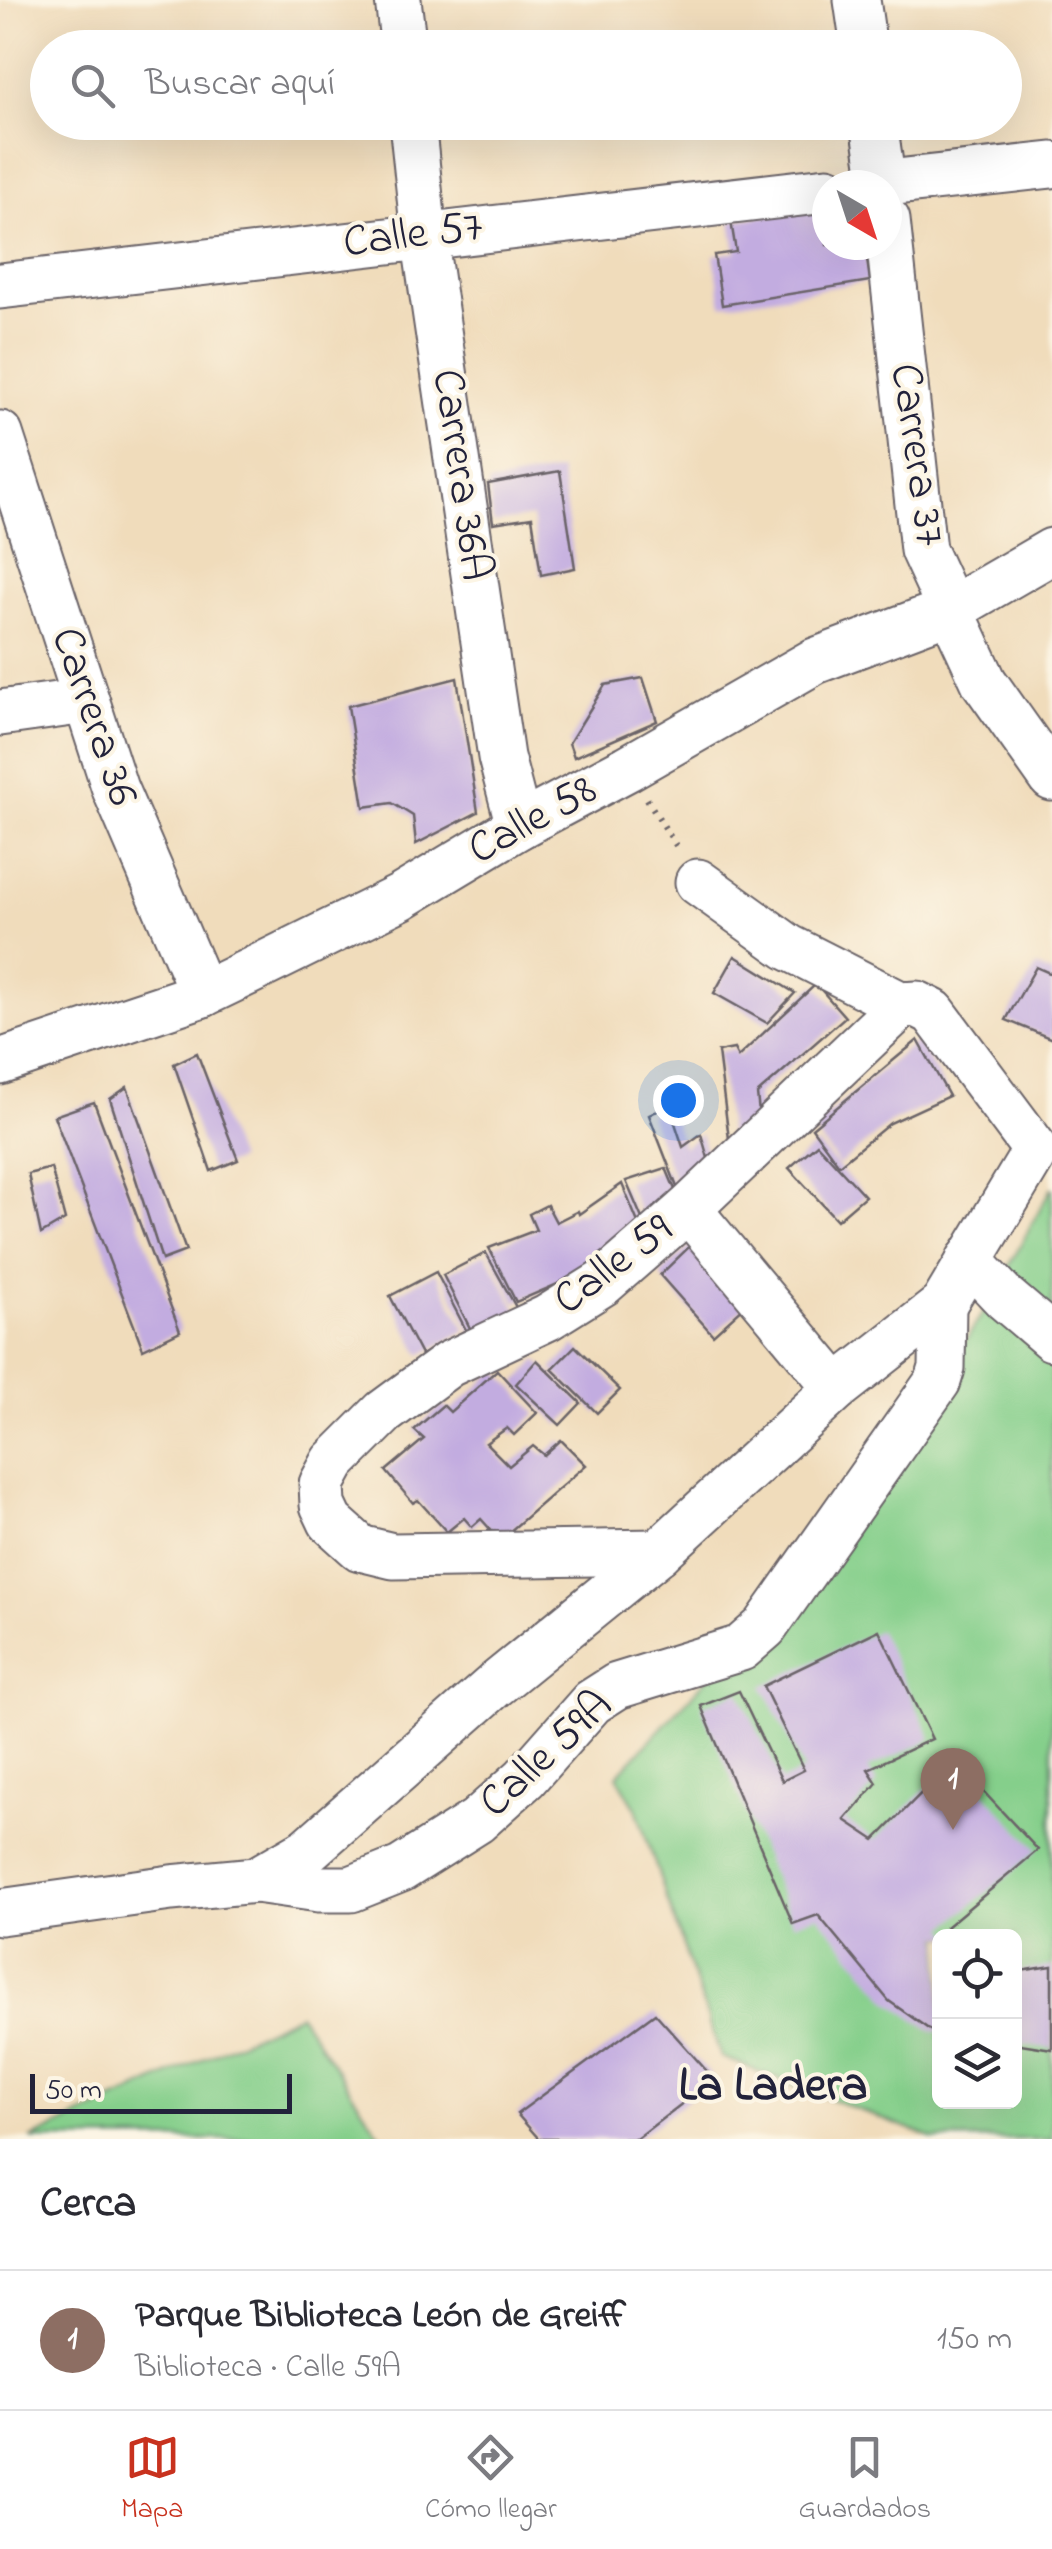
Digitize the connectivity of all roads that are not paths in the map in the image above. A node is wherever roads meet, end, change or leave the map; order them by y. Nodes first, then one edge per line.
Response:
1 (398, 0) edge
2 (857, 0) edge
3 (402, 30) edge
4 (861, 30) edge
5 (414, 140) edge
6 (876, 140) edge
7 (1052, 165) edge
8 (879, 170) edge
9 (902, 190) edge
10 (812, 192) edge
11 (424, 235) junction
12 (889, 260) edge
13 (0, 286) edge
14 (0, 434) edge
15 (1052, 550) edge
16 (950, 610) junction
17 (86, 701) junction
18 (0, 714) edge
19 (1052, 778) edge
20 (518, 826) junction
21 (698, 882) road end
22 (203, 994) junction
23 (902, 1004) junction
24 (0, 1062) edge
25 (1044, 1149) edge
26 (688, 1209) junction
27 (969, 1260) junction
28 (943, 1305) junction
29 (1052, 1338) edge
30 (837, 1388) junction
31 (659, 1552) junction
32 (256, 1880) junction
33 (0, 1912) edge

1 - 3 street
2 - 4 street
5 - 11 street, Carrera 36A
6 - 8 street, Carrera 37
7 - 9 street
10 - 11 street, Calle 57
11 - 13 street, Calle 57
11 - 20 street, Carrera 36A
12 - 16 street, Carrera 37
14 - 17 street, Carrera 36
15 - 16 street, Calle 58
16 - 19 street, Carrera 37
16 - 20 street, Calle 58
17 - 18 street
17 - 22 street, Carrera 36
20 - 22 street, Calle 58
21 - 23 street
22 - 24 street, Calle 58
23 - 25 street
23 - 26 street, Calle 59
25 - 27 street, Calle 59A
26 - 30 street
26 - 31 street, Calle 59
27 - 28 street, Calle 59A
27 - 29 street
28 - 30 street, Calle 59A
28 - 32 street, Calle 59A
30 - 31 street, Calle 59A
31 - 32 street, Calle 59A
32 - 33 street, Calle 59A

